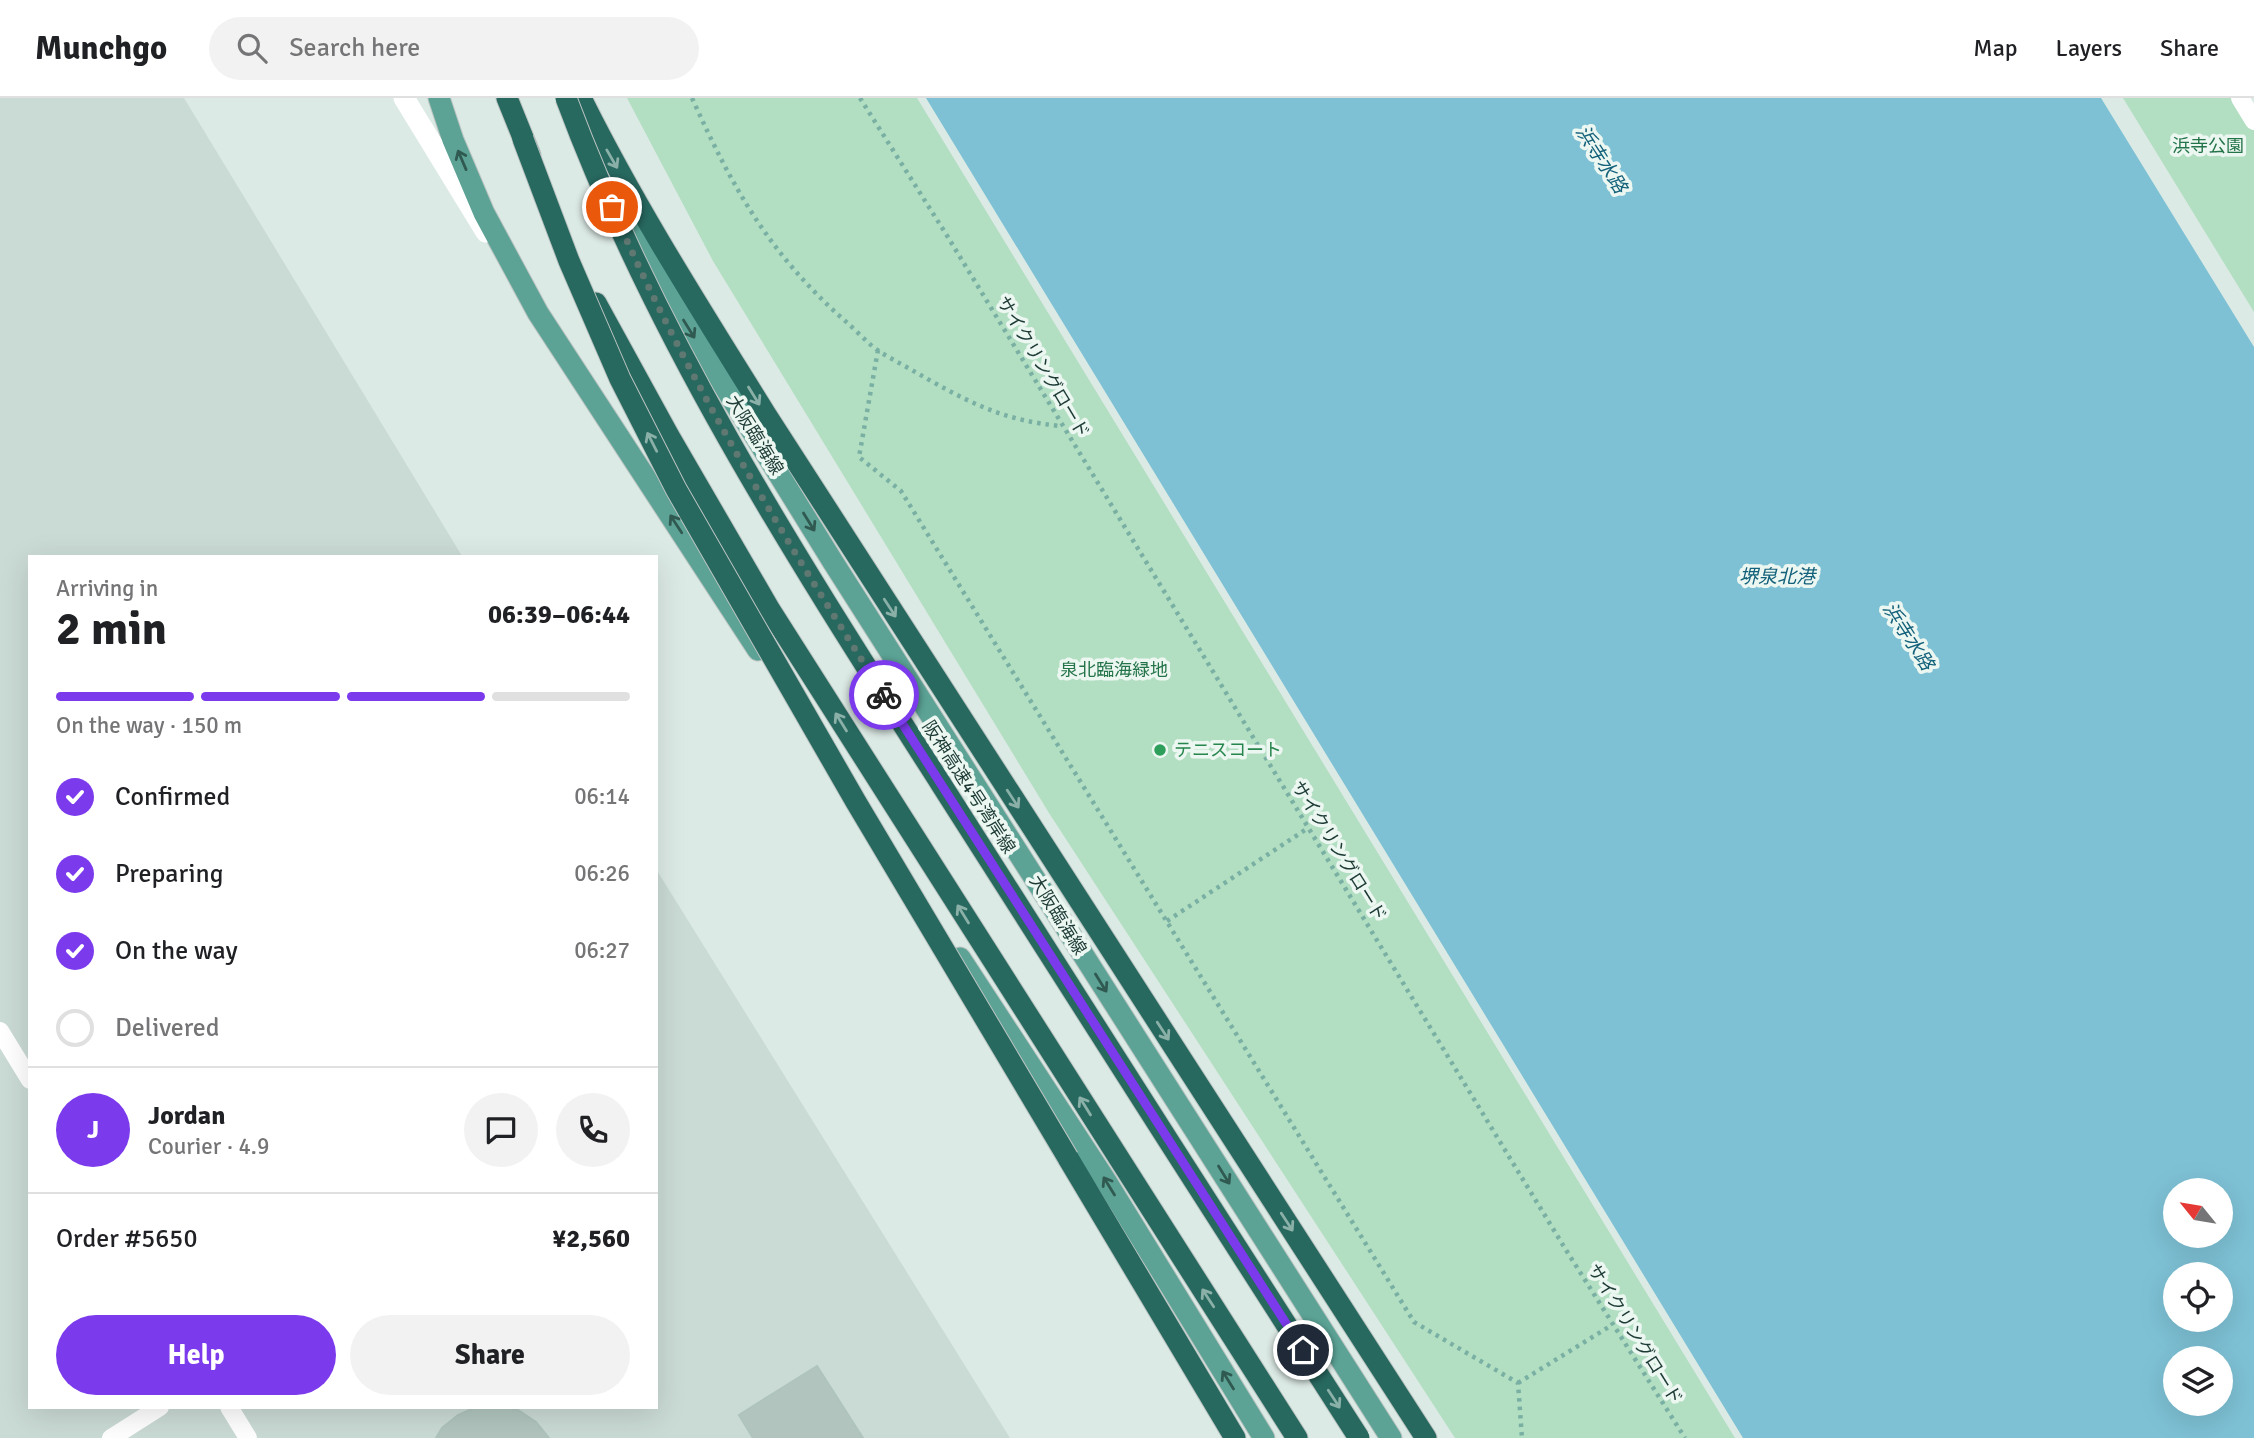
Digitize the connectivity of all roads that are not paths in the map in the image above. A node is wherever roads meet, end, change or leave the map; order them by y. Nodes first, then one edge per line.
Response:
1 (404, 98) edge
2 (439, 98) edge
3 (507, 98) edge
4 (560, 98) edge
5 (566, 98) edge
6 (581, 98) edge
7 (2240, 98) edge
8 (2254, 121) edge
9 (523, 139) junction
10 (538, 313) junction
11 (0, 1031) edge
12 (28, 1077) edge
13 (157, 1409) edge
14 (230, 1409) edge
15 (111, 1438) edge
16 (248, 1438) edge
17 (1235, 1438) edge
18 (1264, 1438) edge
19 (1297, 1438) edge
20 (1359, 1438) edge
21 (1391, 1438) edge
22 (1426, 1438) edge

1 - 10 street
10 -> 2 main road
3 - 9 highway
4 -> 21 main road, 大阪臨海線
5 -> 20 highway, 阪神高速4号湾岸線, bridge
6 -> 22 highway
7 - 8 lane
17 -> 9 highway, bridge
19 -> 9 highway, bridge
18 -> 10 main road
11 - 12 lane
13 - 15 lane
14 - 16 lane

